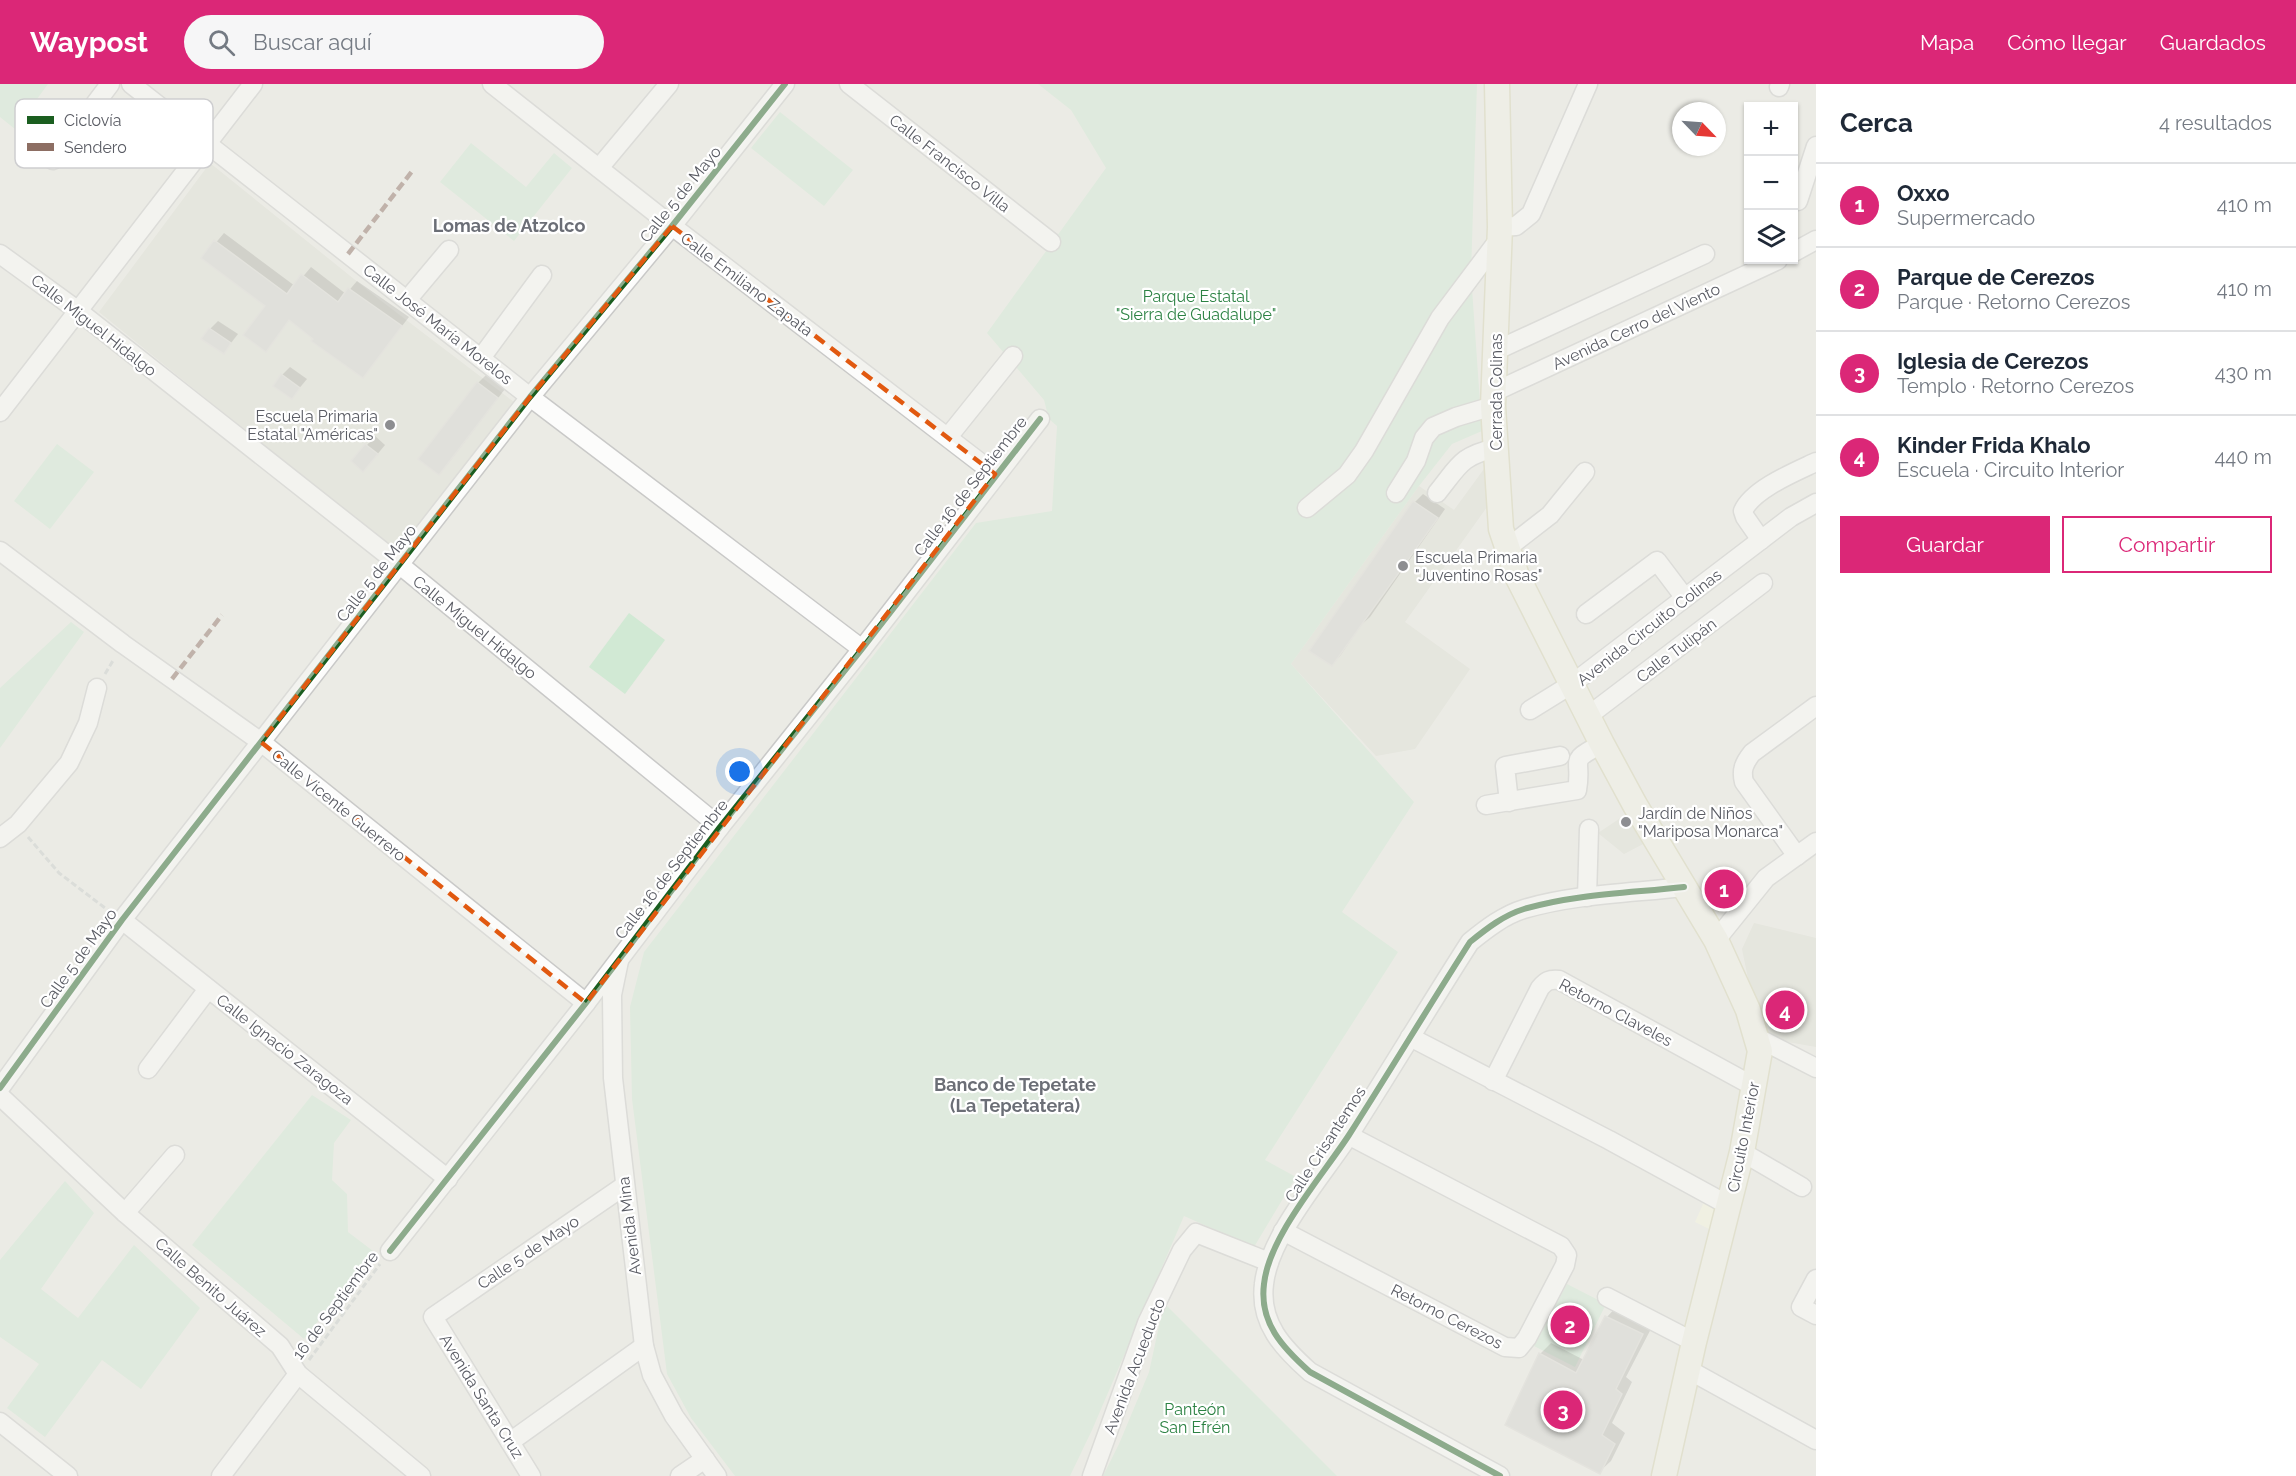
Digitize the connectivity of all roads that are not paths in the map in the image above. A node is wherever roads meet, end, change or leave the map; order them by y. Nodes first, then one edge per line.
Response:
1 (110, 84) edge
2 (131, 84) edge
3 (253, 84) edge
4 (492, 84) edge
5 (669, 84) edge
6 (785, 84) edge
7 (849, 84) edge
8 (1497, 84) edge
9 (1588, 84) edge
10 (99, 99) edge
11 (150, 99) edge
12 (213, 134) edge
13 (1816, 146) edge
14 (213, 148) edge
15 (187, 168) edge
16 (599, 168) junction
17 (1798, 201) dead end
18 (672, 226) junction
19 (1500, 232) junction
20 (1051, 242) dead end
21 (1814, 246) edge
22 (450, 250) dead end
23 (1798, 251) edge
24 (0, 254) edge
25 (1705, 254) dead end
26 (1770, 264) edge
27 (542, 275) dead end
28 (407, 300) junction
29 (77, 310) junction
30 (1495, 351) junction
31 (1013, 356) dead end
32 (481, 358) junction
33 (530, 397) junction
34 (1494, 399) junction
35 (0, 412) edge
36 (1040, 418) dead end
37 (948, 437) junction
38 (1496, 448) junction
39 (1816, 462) edge
40 (1585, 472) dead end
41 (996, 474) junction
42 (1396, 493) dead end
43 (1437, 493) dead end
44 (1816, 503) edge
45 (1307, 508) dead end
46 (1761, 540) junction
47 (1506, 549) junction
48 (0, 551) edge
49 (400, 565) junction
50 (1763, 583) dead end
51 (1685, 598) junction
52 (1586, 614) dead end
53 (862, 648) junction
54 (1572, 684) junction
55 (97, 688) road end
56 (1816, 706) edge
57 (1530, 710) dead end
58 (1588, 716) junction
59 (261, 742) junction
60 (1602, 744) junction
61 (1560, 756) dead end
62 (1509, 802) junction
63 (1486, 806) dead end
64 (720, 827) junction
65 (1589, 829) dead end
66 (0, 838) edge
67 (1816, 842) edge
68 (1797, 856) junction
69 (1684, 887) junction
70 (1587, 897) junction
71 (122, 920) junction
72 (1716, 940) junction
73 (621, 956) junction
74 (208, 989) junction
75 (586, 1003) junction
76 (1410, 1037) junction
77 (1756, 1037) junction
78 (1816, 1068) edge
79 (148, 1069) dead end
80 (1493, 1081) junction
81 (1753, 1086) junction
82 (0, 1088) edge
83 (0, 1096) edge
84 (1348, 1136) junction
85 (1742, 1152) junction
86 (175, 1155) dead end
87 (448, 1179) junction
88 (624, 1186) junction
89 (1802, 1187) dead end
90 (1728, 1205) junction
91 (125, 1213) junction
92 (1283, 1231) junction
93 (390, 1251) road end
94 (1269, 1262) junction
95 (1816, 1279) edge
96 (1607, 1297) dead end
97 (1816, 1316) edge
98 (433, 1317) joint
99 (1695, 1342) junction
100 (644, 1347) junction
101 (1689, 1370) junction
102 (298, 1374) junction
103 (0, 1422) edge
104 (1816, 1440) edge
105 (510, 1442) junction
106 (705, 1459) junction
107 (68, 1476) edge
108 (220, 1476) edge
109 (421, 1476) edge
110 (531, 1476) edge
111 (680, 1476) edge
112 (717, 1476) edge
113 (1092, 1476) edge
114 (1500, 1476) edge
115 (1664, 1476) edge

1 - 10 street
2 - 11 street, Calle José María Morelos
3 - 12 street
4 - 16 street, Calle Emiliano Zapata
5 - 16 street
6 - 18 street, Calle 5 de Mayo
7 - 20 street, Calle Francisco Villa
8 - 19 main road, Cerrada Colinas
9 - 19 street
13 - 17 street
14 - 28 street, Calle José María Morelos
15 - 29 street
16 - 18 street, Calle Emiliano Zapata
18 - 33 street, Calle 5 de Mayo
18 - 37 street, Calle Emiliano Zapata
19 - 30 main road, Cerrada Colinas
19 - 45 street
21 - 23 street
22 - 28 street
24 - 29 street, Calle Miguel Hidalgo
25 - 30 street
26 - 34 street, Avenida Cerro del Viento
27 - 32 street
28 - 32 street, Calle José María Morelos
29 - 35 street
29 - 49 street, Calle Miguel Hidalgo
30 - 34 main road, Cerrada Colinas
31 - 37 street
32 - 33 street, Calle José María Morelos
33 - 49 street, Calle 5 de Mayo
33 - 53 street, Calle José María Morelos
34 - 38 main road, Cerrada Colinas
34 - 42 street, Avenida Cerro del Viento
36 - 41 street, Calle 16 de Septiembre
37 - 41 street, Calle Emiliano Zapata
38 - 43 street
38 - 47 main road, Cerrada Colinas
39 - 46 street
40 - 47 street
41 - 53 street, Calle 16 de Septiembre
44 - 46 street, Avenida Circuito Colinas
46 - 51 street, Avenida Circuito Colinas
47 - 54 main road, Cerrada Colinas
48 - 59 street, Calle Vicente Guerrero
49 - 59 street, Calle 5 de Mayo
49 - 64 street, Calle Miguel Hidalgo
50 - 58 street, Calle Tulipán
51 - 52 street
51 - 54 street, Avenida Circuito Colinas
53 - 64 street, Calle 16 de Septiembre
54 - 57 street
54 - 58 main road, Avenida Circuito Colinas
55 - 66 street
56 - 68 street
58 - 60 main road, Avenida Circuito Colinas
59 - 71 street, Calle 5 de Mayo
59 - 75 street, Calle Vicente Guerrero
60 - 62 street
60 - 69 main road, Avenida Circuito Colinas
61 - 62 street
62 - 63 street
64 - 73 street, Calle 16 de Septiembre
65 - 70 street
67 - 68 street
68 - 72 street
69 - 70 street, Calle Crisantemos
69 - 72 main road, Avenida Circuito Colinas
70 - 76 street, Calle Crisantemos
71 - 74 street, Calle Ignacio Zaragoza
71 - 82 street, Calle 5 de Mayo
72 - 77 main road, Circuito Interior
73 - 75 street, Calle 16 de Septiembre
73 - 88 street, Avenida Mina
74 - 79 street
74 - 87 street, Calle Ignacio Zaragoza
75 - 87 street, Calle 16 de Septiembre
76 - 80 street
76 - 84 street, Calle Crisantemos
77 - 78 street
77 - 81 main road, Circuito Interior
80 - 81 street, Retorno Claveles
80 - 90 street
81 - 85 main road, Circuito Interior
83 - 91 street, Calle Benito Juárez
84 - 92 street, Calle Crisantemos
84 - 92 street, Retorno Cerezos
85 - 89 street
85 - 90 main road, Circuito Interior
86 - 91 street
87 - 93 street, Calle 16 de Septiembre
88 - 98 street, Calle 5 de Mayo
88 - 100 street, Avenida Mina
90 - 99 main road, Circuito Interior
91 - 102 street, Calle Benito Juárez
92 - 94 street, Calle Crisantemos
94 - 113 street, Avenida Acueducto
94 - 114 street, Calle Crisantemos
95 - 97 street
96 - 99 street
98 - 105 street, Avenida Santa Cruz
99 - 101 main road, Circuito Interior
100 - 105 street
100 - 106 street, Avenida Mina
101 - 104 street
101 - 115 main road, Circuito Interior
102 - 108 street
102 - 109 street, Calle Benito Juárez
103 - 107 street
105 - 110 street, Avenida Santa Cruz
106 - 111 street
106 - 112 street, Avenida Mina

